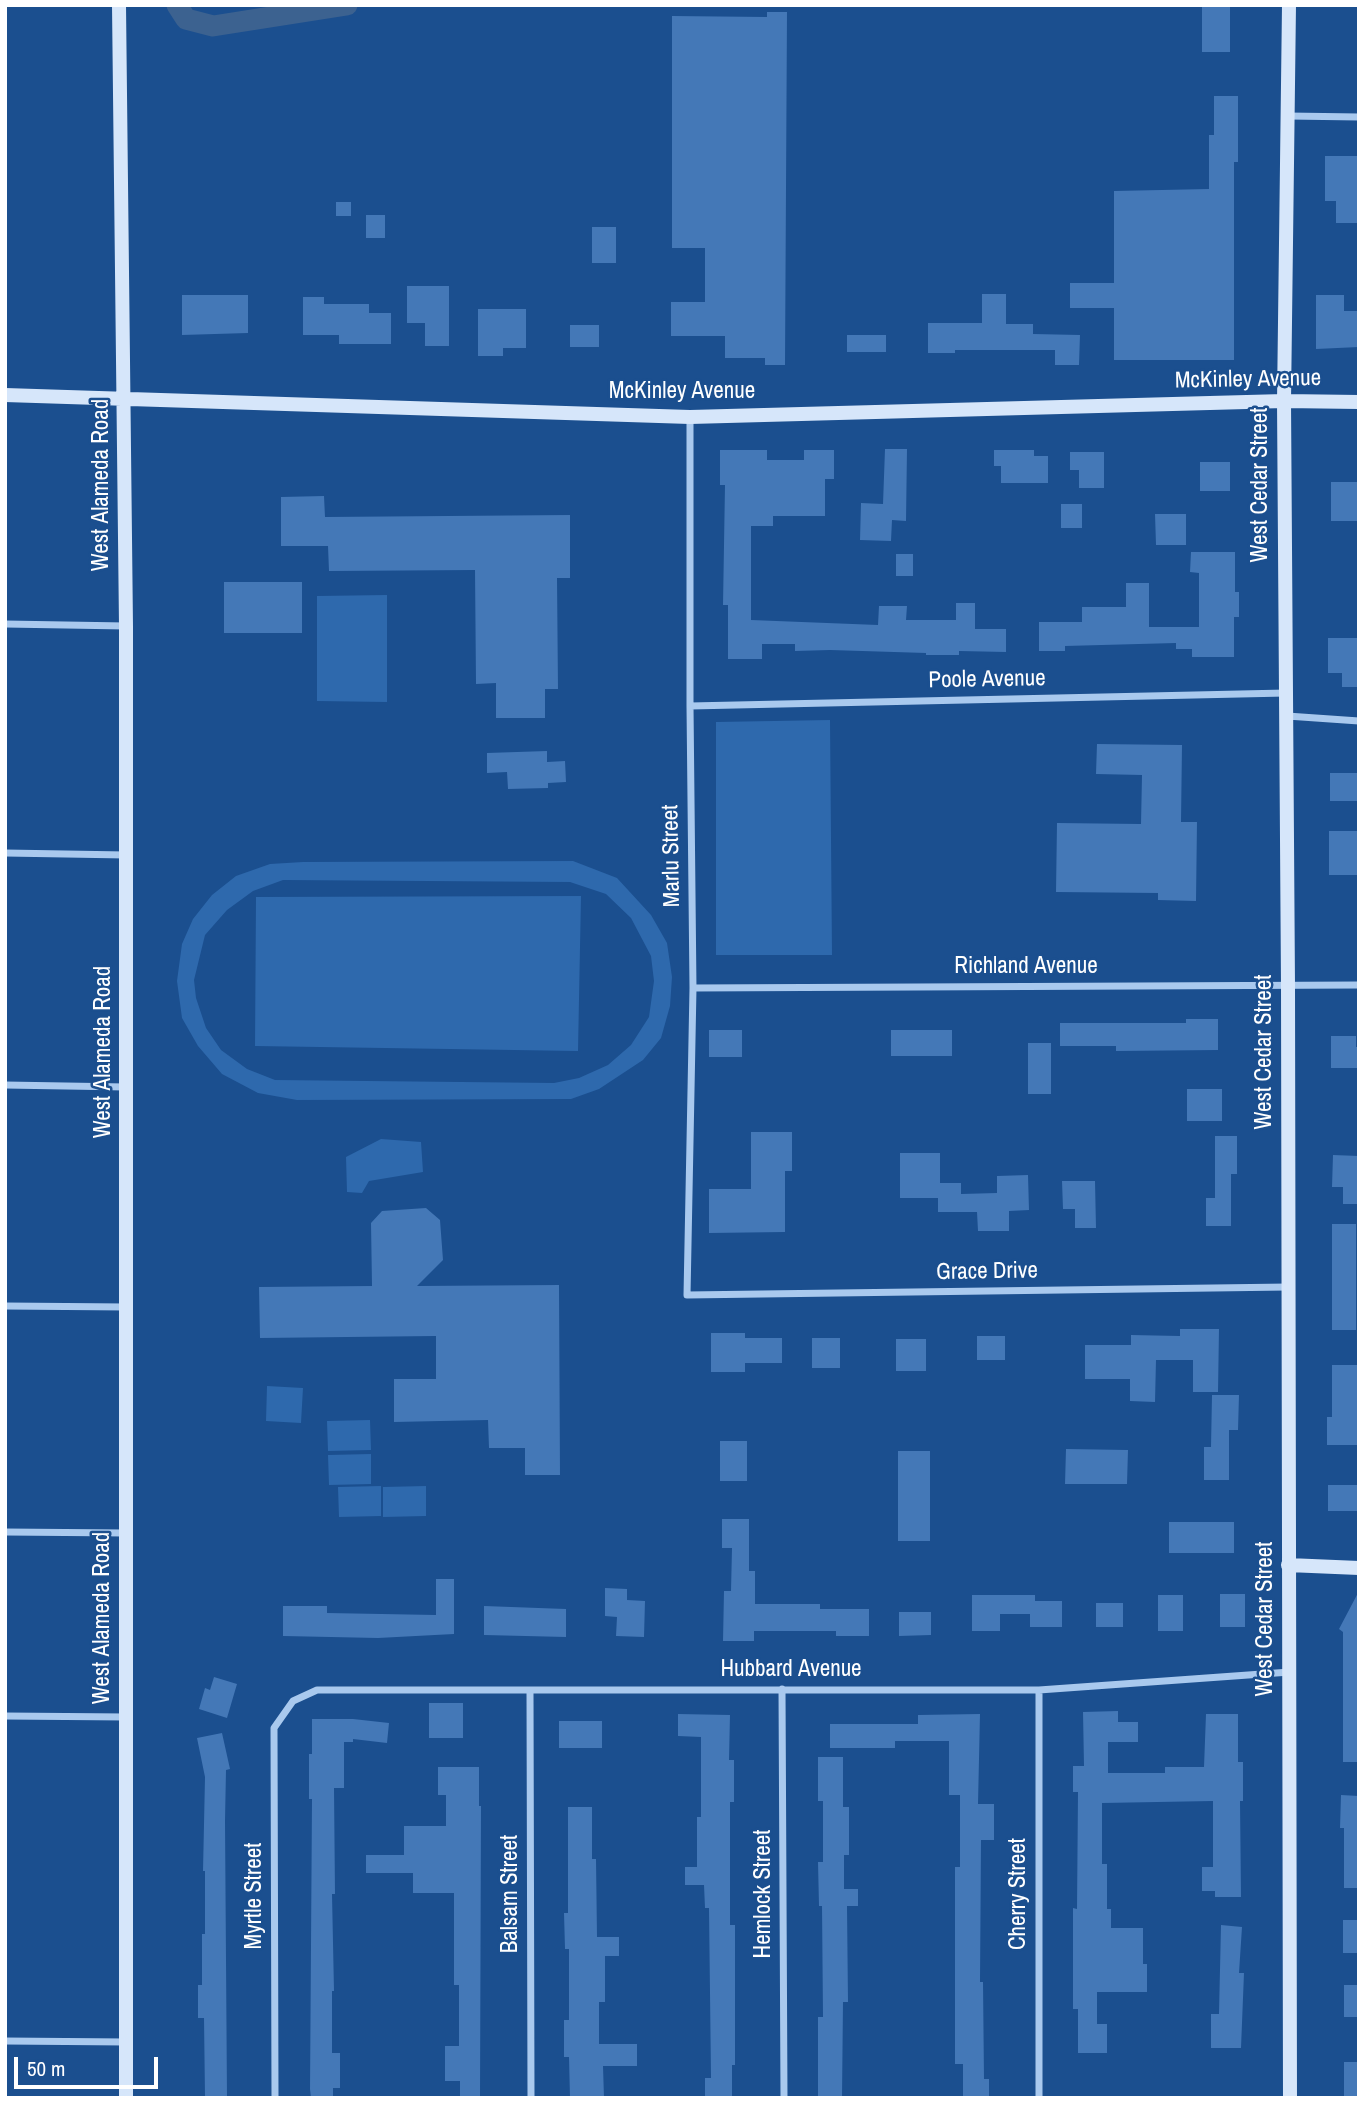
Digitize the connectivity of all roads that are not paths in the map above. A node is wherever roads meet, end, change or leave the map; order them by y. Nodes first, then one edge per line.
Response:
1 (119, 5) edge
2 (1289, 5) edge
3 (1288, 116) junction
4 (1359, 117) edge
5 (5, 395) edge
6 (124, 398) junction
7 (1283, 401) junction
8 (1359, 402) edge
9 (690, 417) junction
10 (5, 624) edge
11 (125, 626) junction
12 (1286, 693) junction
13 (690, 706) junction
14 (1287, 716) junction
15 (1359, 722) edge
16 (5, 853) edge
17 (126, 856) junction
18 (1288, 985) junction
19 (1359, 985) edge
20 (693, 988) junction
21 (5, 1085) edge
22 (127, 1087) junction
23 (1289, 1287) junction
24 (687, 1295) joint
25 (5, 1306) edge
26 (127, 1307) junction
27 (5, 1532) edge
28 (126, 1533) junction
29 (1288, 1565) junction
30 (1359, 1568) edge
31 (1290, 1672) junction
32 (782, 1689) junction
33 (530, 1690) junction
34 (1039, 1690) junction
35 (293, 1701) joint
36 (5, 1716) edge
37 (125, 1717) junction
38 (5, 2041) edge
39 (126, 2042) junction
40 (126, 2098) edge
41 (275, 2098) edge
42 (531, 2098) edge
43 (784, 2098) edge
44 (1039, 2098) edge
45 (1290, 2098) edge

1 - 6 street, West Alameda Road
2 - 3 street, West Cedar Street
3 - 4 street
3 - 7 street, West Cedar Street
5 - 6 street, McKinley Avenue
6 - 9 street, McKinley Avenue
6 - 11 street, West Alameda Road
7 - 8 street, McKinley Avenue
7 - 9 street, McKinley Avenue
7 - 12 street, West Cedar Street
9 - 13 street, Marlu Street
10 - 11 street
11 - 17 street, West Alameda Road
12 - 13 street, Poole Avenue
12 - 14 street, West Cedar Street
13 - 20 street, Marlu Street
14 - 15 street
14 - 18 street, West Cedar Street
16 - 17 street
17 - 22 street, West Alameda Road
18 - 19 street, Richland Avenue
18 - 20 street, Richland Avenue
18 - 23 street, West Cedar Street
20 - 24 street, Marlu Street
21 - 22 street
22 - 26 street, West Alameda Road
23 - 24 street, Grace Drive
23 - 29 street, West Cedar Street
25 - 26 street
26 - 28 street, West Alameda Road
27 - 28 street
28 - 37 street, West Alameda Road
29 - 30 street
29 - 31 street, West Cedar Street
31 - 34 street, Hubbard Avenue
31 - 45 street, West Cedar Street
32 - 33 street, Hubbard Avenue
32 - 34 street, Hubbard Avenue
32 - 43 street, Hemlock Street
33 - 35 street, Hubbard Avenue
33 - 42 street, Balsam Street
34 - 44 street, Cherry Street
35 - 41 street, Myrtle Street
36 - 37 street
37 - 39 street, West Alameda Road
38 - 39 street
39 - 40 street, West Alameda Road

